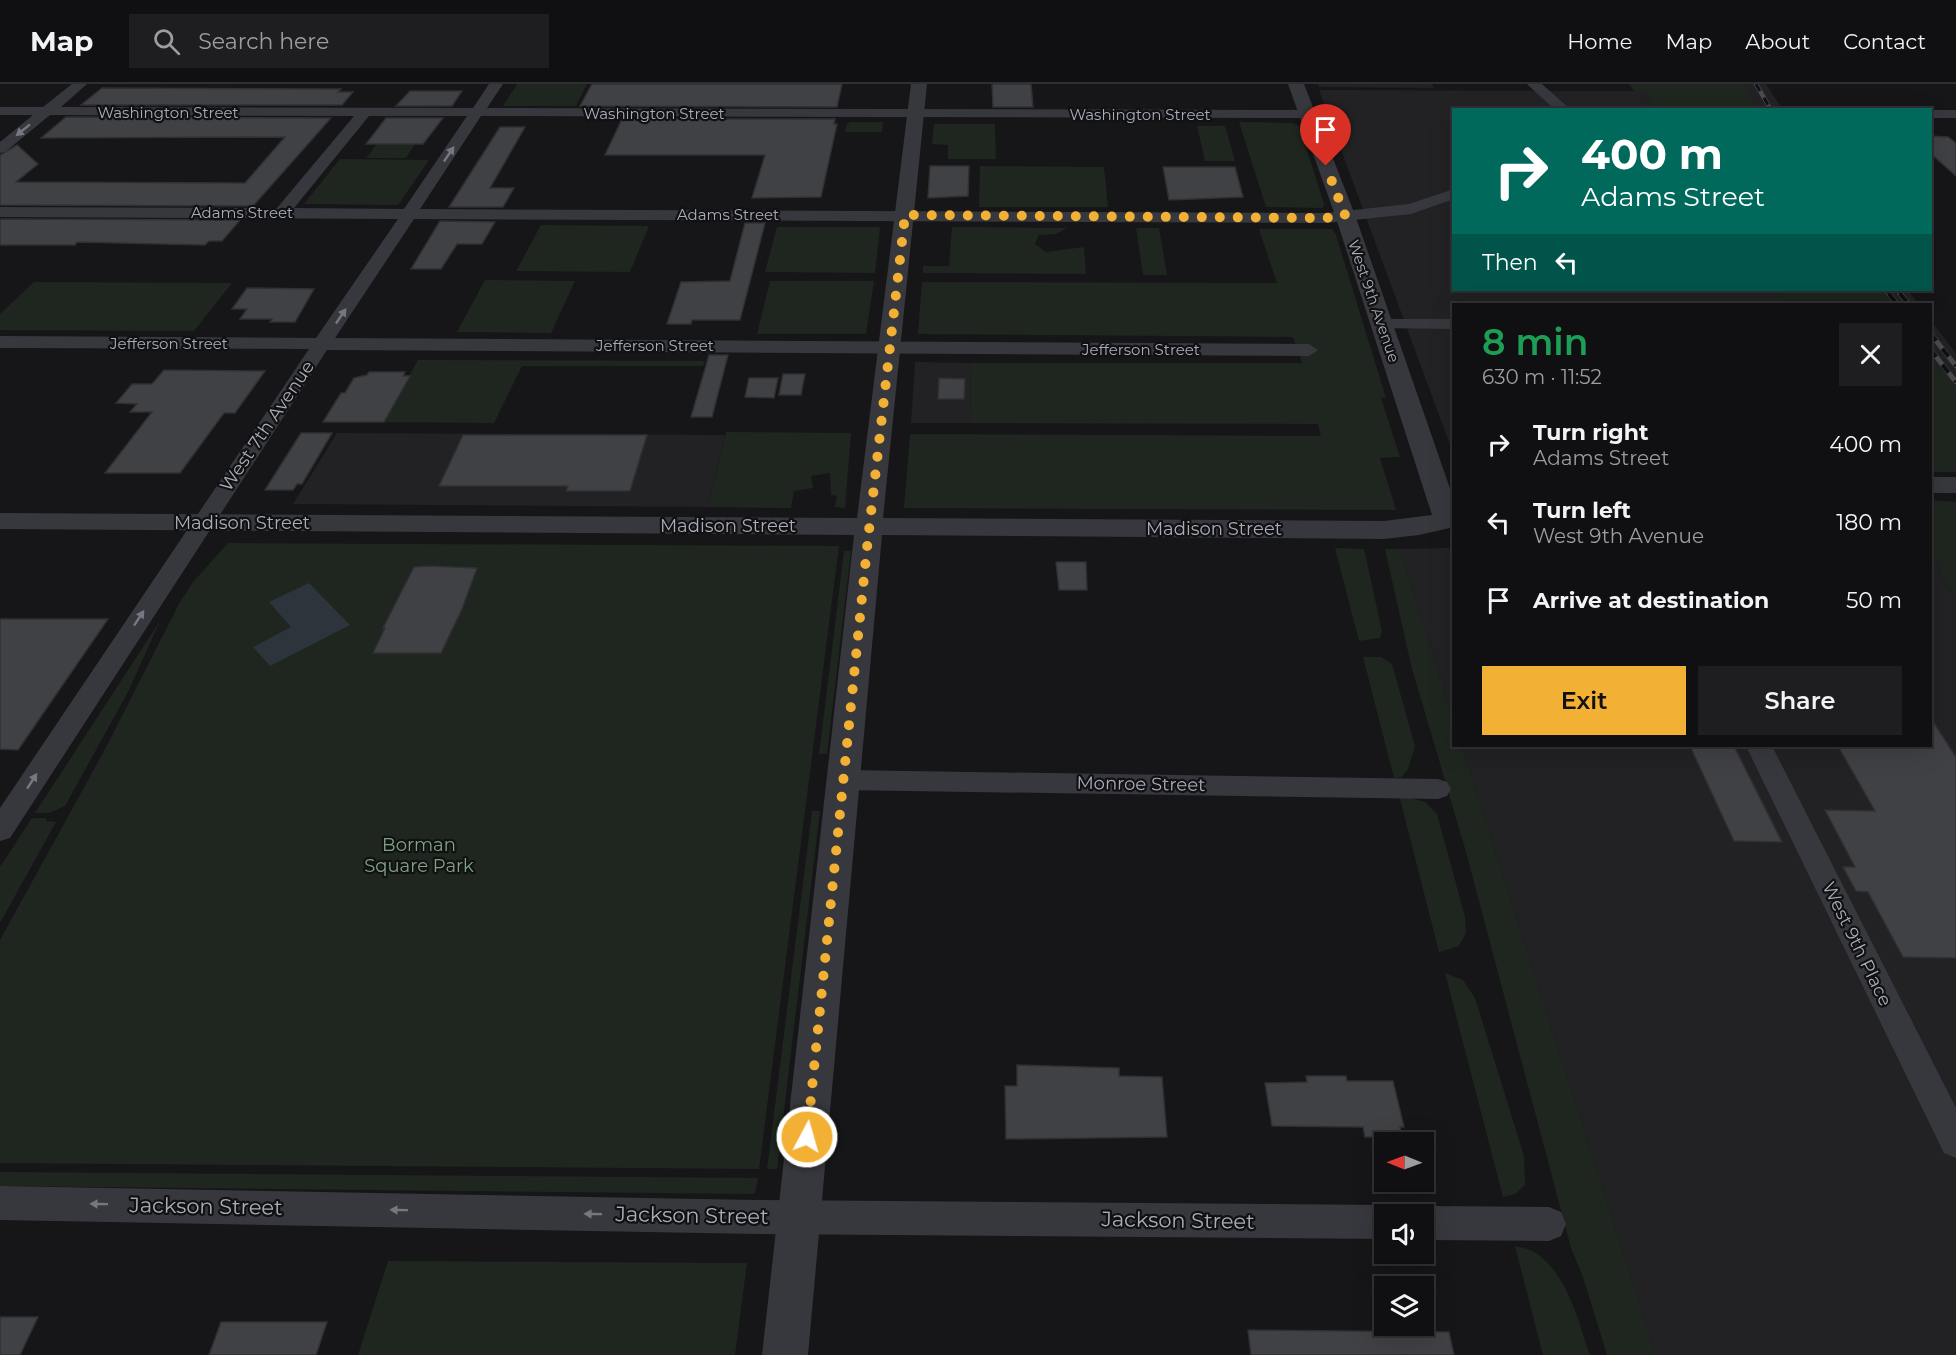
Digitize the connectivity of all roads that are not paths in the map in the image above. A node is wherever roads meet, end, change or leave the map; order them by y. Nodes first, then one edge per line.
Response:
1 (80, 84) edge
2 (496, 84) edge
3 (1296, 84) edge
4 (1534, 84) edge
5 (917, 99) edge
6 (1562, 108) edge
7 (0, 111) edge
8 (46, 111) junction
9 (365, 112) junction
10 (477, 112) junction
11 (1307, 114) junction
12 (1932, 114) edge
13 (1956, 114) edge
14 (0, 149) edge
15 (1452, 195) edge
16 (0, 212) edge
17 (283, 212) junction
18 (410, 212) junction
19 (905, 215) junction
20 (1345, 215) junction
21 (1381, 324) junction
22 (1452, 324) edge
23 (0, 342) edge
24 (322, 344) junction
25 (889, 346) junction
26 (1310, 350) dead end
27 (1932, 485) edge
28 (1956, 485) edge
29 (1450, 518) edge
30 (0, 522) edge
31 (202, 523) junction
32 (870, 527) junction
33 (1759, 747) edge
34 (843, 780) junction
35 (1438, 789) dead end
36 (0, 830) edge
37 (1956, 1142) edge
38 (0, 1203) edge
39 (799, 1217) junction
40 (1374, 1222) edge
41 (1434, 1223) edge
42 (1549, 1224) dead end
43 (785, 1355) edge

1 - 8 street
2 - 10 street, West 7th Avenue
3 - 11 street, West 9th Avenue
4 - 6 street
5 - 10 street, Washington Street
5 - 11 street, Washington Street
5 - 19 street
7 - 8 street, Washington Street
8 - 9 street, Washington Street
8 -> 14 street
9 - 10 street, Washington Street
9 - 17 street
18 -> 10 street, West 7th Avenue
11 - 20 street, West 9th Avenue
12 - 13 street
15 - 20 street, Adams Street
16 - 17 street, Adams Street
17 - 18 street, Adams Street
18 - 19 street, Adams Street
24 -> 18 street, West 7th Avenue
19 - 20 street, Adams Street
19 - 25 street
20 - 21 street, West 9th Avenue
21 - 22 street
21 - 29 street, West 9th Avenue
23 - 24 street, Jefferson Street
24 - 25 street, Jefferson Street
24 - 31 street, West 7th Avenue
25 - 26 street, Jefferson Street
25 - 32 street
27 - 28 street
29 - 32 street, Madison Street
30 - 31 street, Madison Street
31 - 32 street, Madison Street
36 -> 31 street, West 7th Avenue
32 - 34 street
33 - 37 street, West 9th Place
34 - 35 street, Monroe Street
34 - 39 street
39 -> 38 street, Jackson Street
39 - 40 street, Jackson Street
39 - 43 street
41 - 42 street

